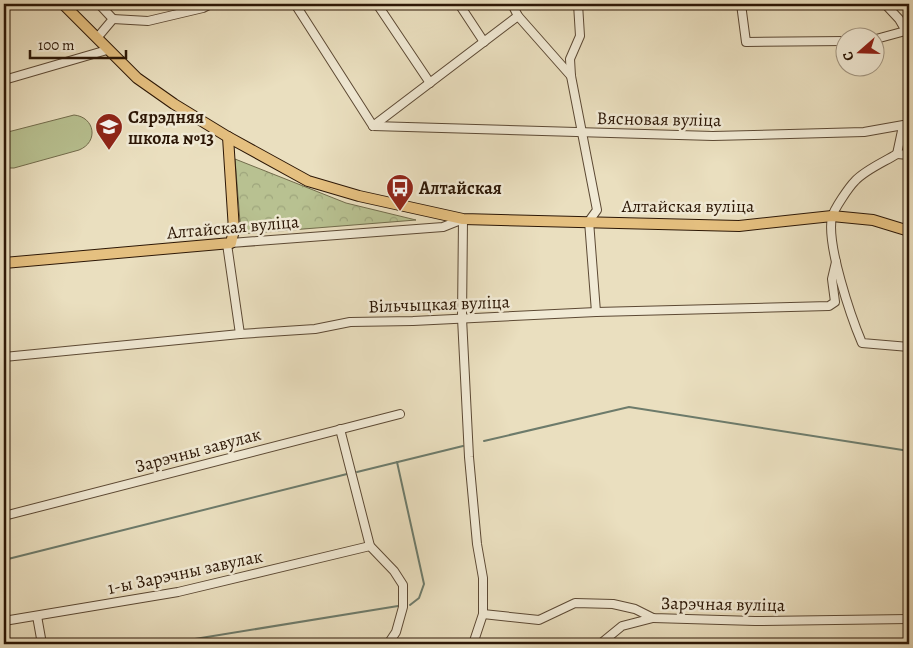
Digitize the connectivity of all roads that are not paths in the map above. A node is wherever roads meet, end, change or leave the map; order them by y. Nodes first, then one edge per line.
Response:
1 (63, 4) edge
2 (100, 4) edge
3 (295, 4) edge
4 (377, 4) edge
5 (459, 4) edge
6 (512, 4) edge
7 (578, 4) edge
8 (741, 4) edge
9 (885, 4) edge
10 (205, 5) edge
11 (518, 16) junction
12 (113, 19) junction
13 (907, 31) edge
14 (886, 36) edge
15 (97, 38) junction
16 (836, 40) edge
17 (484, 42) junction
18 (107, 50) junction
19 (571, 76) junction
20 (4, 80) edge
21 (430, 83) junction
22 (906, 125) edge
23 (374, 126) junction
24 (583, 132) junction
25 (228, 137) junction
26 (897, 154) junction
27 (909, 156) edge
28 (832, 216) junction
29 (463, 219) junction
30 (589, 221) junction
31 (909, 231) edge
32 (229, 243) junction
33 (836, 262) junction
34 (4, 263) edge
35 (596, 312) junction
36 (462, 318) junction
37 (240, 334) junction
38 (909, 346) edge
39 (4, 357) edge
40 (400, 414) dead end
41 (340, 429) junction
42 (4, 516) edge
43 (370, 546) junction
44 (483, 614) junction
45 (37, 616) junction
46 (653, 618) junction
47 (909, 619) edge
48 (4, 621) edge
49 (42, 644) edge
50 (388, 644) edge
51 (473, 644) edge
52 (600, 644) edge

1 - 15 main road, Алтайская вуліца
2 - 12 street
3 - 23 street
4 - 21 street
5 - 17 street
6 - 11 street
7 - 19 street
8 - 16 street
9 - 13 street
10 - 12 street
11 - 17 street
11 - 19 street
12 - 15 street
13 - 14 street
15 - 18 main road, Алтайская вуліца
17 - 21 street
18 - 20 street
18 - 25 main road, Алтайская вуліца
19 - 24 street
21 - 23 street
22 - 24 street, Вясновая вуліца
22 - 26 street, Вясновая вуліца
23 - 24 street, Вясновая вуліца
24 - 30 street
25 - 29 main road, Алтайская вуліца
25 - 32 main road
26 - 27 street
26 - 28 street
28 - 30 main road, Алтайская вуліца
28 - 31 main road, Алтайская вуліца
28 - 33 street
29 - 30 main road, Алтайская вуліца
29 - 32 street, Алтайская вуліца
29 - 36 street
30 - 35 street
32 - 34 main road, Алтайская вуліца
32 - 37 street
33 - 35 street, Вільчыцкая вуліца
33 - 38 street
35 - 36 street, Вільчыцкая вуліца
36 - 37 street, Вільчыцкая вуліца
36 - 44 street
37 - 39 street, Вільчыцкая вуліца
40 - 41 street, Зарэчны завулак
41 - 42 street, Зарэчны завулак
41 - 43 street
43 - 45 street, 1-ы Зарэчны завулак
43 - 50 street
44 - 46 street, Зарэчная вуліца
44 - 51 street
45 - 48 street, 1-ы Зарэчны завулак
45 - 49 street
46 - 47 street, Зарэчная вуліца
46 - 52 street

